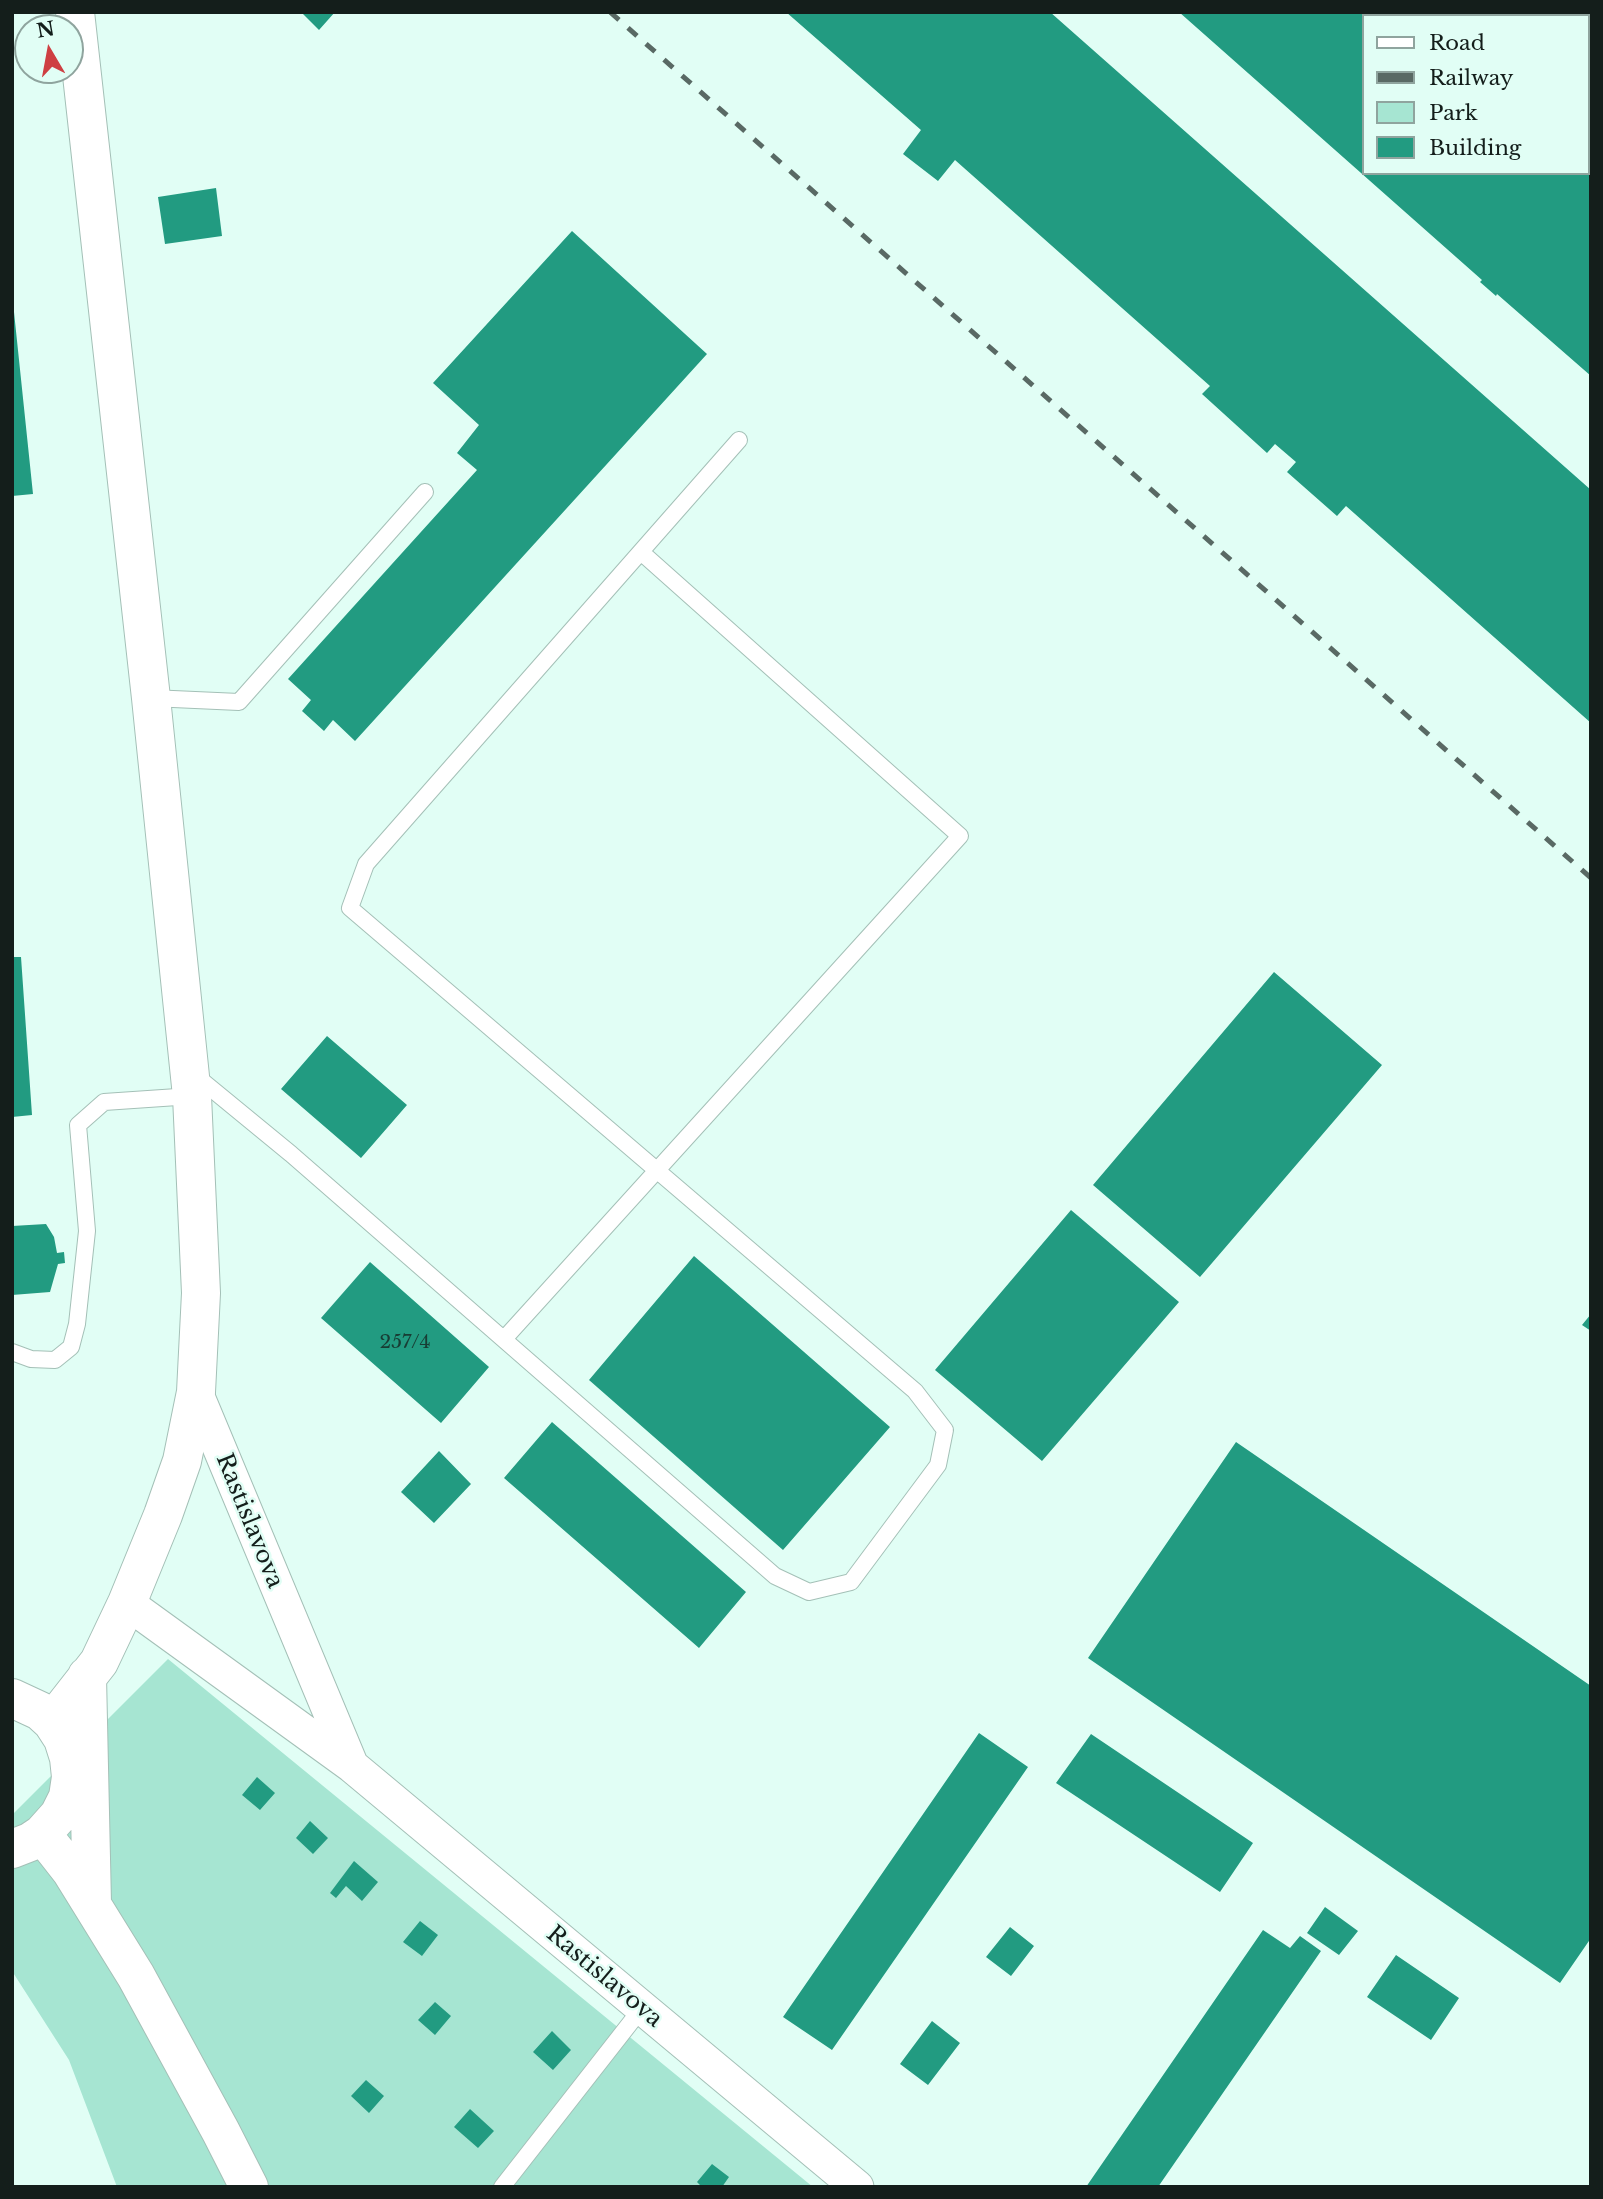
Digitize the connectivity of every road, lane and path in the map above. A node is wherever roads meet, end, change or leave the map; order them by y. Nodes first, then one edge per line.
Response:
1 (75, 12) edge
2 (739, 440) dead end
3 (425, 492) dead end
4 (641, 552) junction
5 (151, 698) junction
6 (190, 1083) junction
7 (657, 1170) junction
8 (504, 1339) junction
9 (12, 1352) edge
10 (196, 1392) junction
11 (127, 1603) junction
12 (87, 1676) junction
13 (12, 1698) edge
14 (52, 1722) junction
15 (352, 1766) junction
16 (27, 1842) edge
17 (92, 1906) junction
18 (642, 2008) junction
19 (248, 2187) edge
20 (502, 2187) edge
21 (857, 2187) edge

1 - 5 street
2 - 4 lane
3 - 5 lane
4 - 7 lane
4 - 7 lane
5 - 6 street
6 - 8 lane
6 - 9 lane
6 - 10 street
7 - 8 lane
7 - 8 lane
10 - 11 street
10 - 15 street, Rastislavova
11 - 12 street
11 - 15 street, Rastislavova
12 - 14 street
12 - 17 street
13 - 14 street
14 - 16 street
15 - 18 street, Rastislavova
16 - 17 street
17 - 19 street
18 - 20 lane
18 - 21 street, Rastislavova

